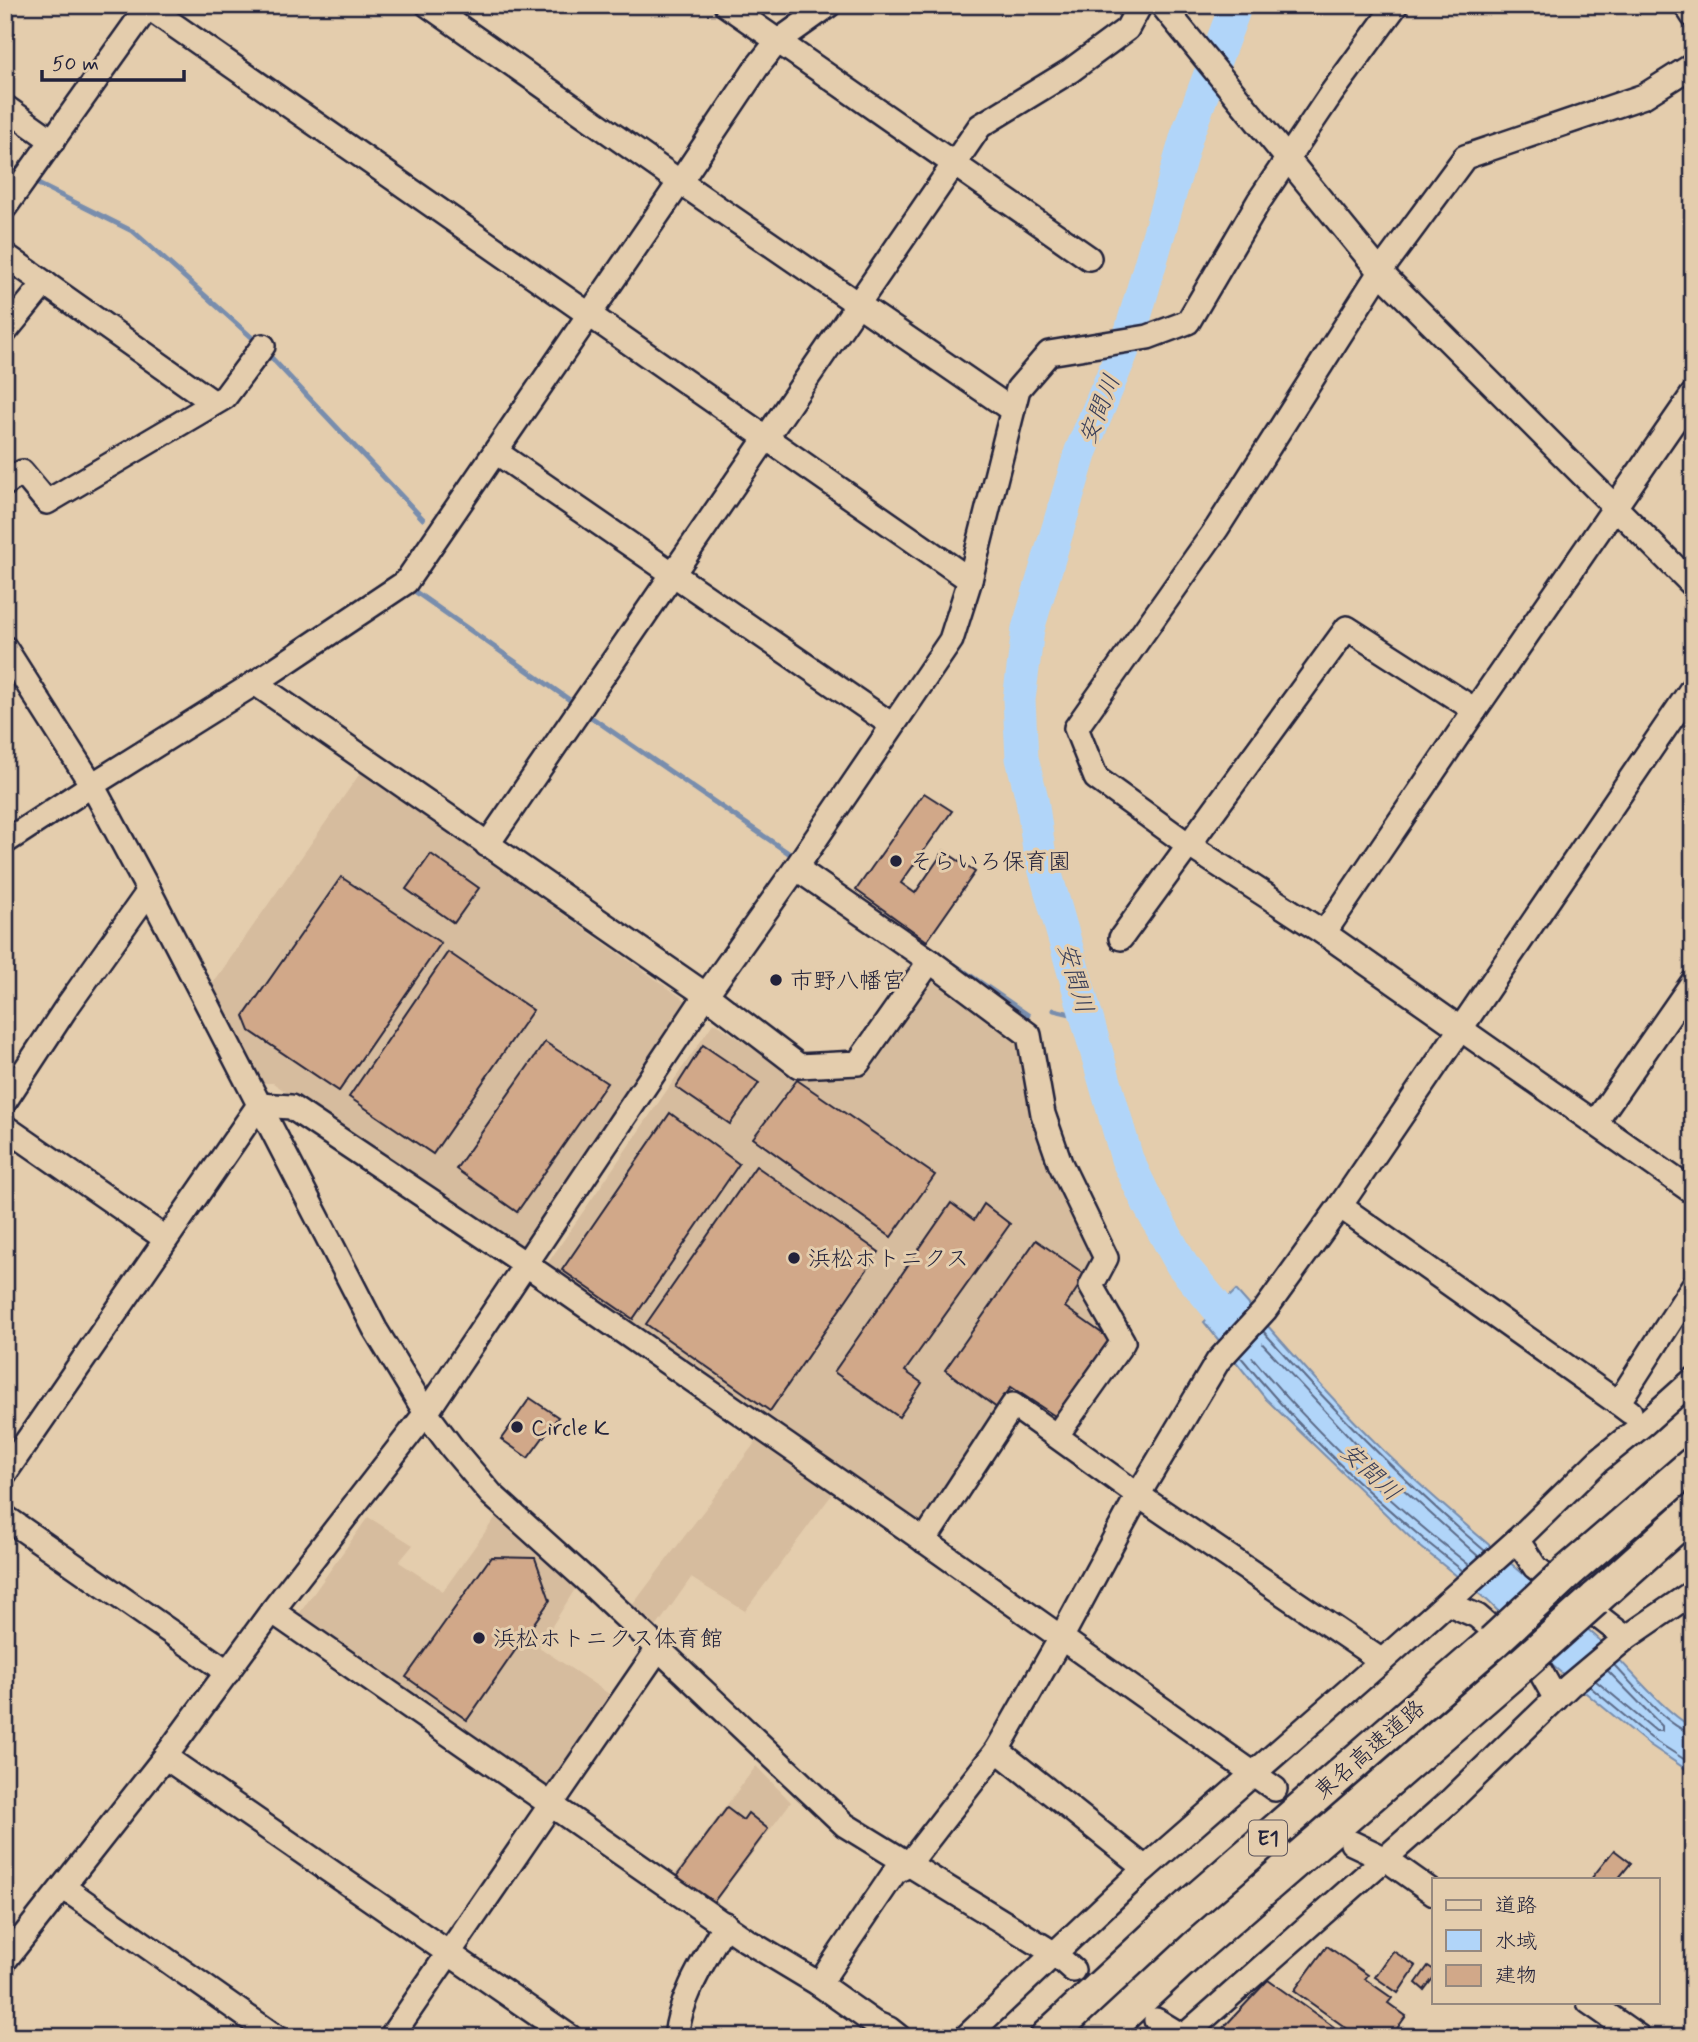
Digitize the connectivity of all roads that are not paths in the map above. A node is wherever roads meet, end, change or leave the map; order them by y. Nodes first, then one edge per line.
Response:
1 (428, 5) edge
2 (726, 5) edge
3 (829, 5) edge
4 (1140, 5) edge
5 (1162, 5) edge
6 (1396, 5) edge
7 (1686, 5) edge
8 (147, 6) edge
9 (1693, 16) edge
10 (778, 42) junction
11 (1693, 65) edge
12 (5, 107) edge
13 (54, 141) junction
14 (1287, 160) junction
15 (955, 164) junction
16 (680, 182) junction
17 (5, 207) edge
18 (5, 254) edge
19 (1089, 258) dead end
20 (1380, 272) junction
21 (45, 283) junction
22 (860, 305) junction
23 (589, 315) junction
24 (5, 332) edge
25 (263, 346) dead end
26 (1693, 394) edge
27 (214, 403) junction
28 (1012, 410) junction
29 (768, 438) junction
30 (496, 452) junction
31 (5, 484) edge
32 (1615, 507) junction
33 (673, 574) junction
34 (970, 580) junction
35 (1693, 585) edge
36 (5, 648) edge
37 (255, 683) junction
38 (1693, 687) edge
39 (1475, 710) junction
40 (892, 725) junction
41 (92, 785) junction
42 (5, 842) edge
43 (487, 845) junction
44 (1190, 846) junction
45 (796, 867) junction
46 (149, 891) junction
47 (1324, 933) junction
48 (1121, 938) dead end
49 (930, 961) junction
50 (1693, 982) edge
51 (706, 995) junction
52 (1461, 1029) junction
53 (5, 1101) edge
54 (259, 1105) junction
55 (1595, 1123) junction
56 (5, 1127) edge
57 (1693, 1192) edge
58 (1340, 1206) junction
59 (166, 1239) junction
60 (524, 1264) junction
61 (1693, 1286) edge
62 (1693, 1380) edge
63 (1618, 1404) junction
64 (426, 1413) junction
65 (1646, 1423) junction
66 (1057, 1435) junction
67 (1693, 1464) edge
68 (5, 1473) edge
69 (1138, 1496) junction
70 (1693, 1511) edge
71 (5, 1517) edge
72 (924, 1541) junction
73 (1515, 1542) junction
74 (1693, 1592) edge
75 (1452, 1598) junction
76 (272, 1612) junction
77 (1061, 1638) junction
78 (1622, 1641) junction
79 (658, 1649) junction
80 (1382, 1661) junction
81 (228, 1672) junction
82 (1563, 1692) junction
83 (997, 1750) junction
84 (165, 1757) junction
85 (1253, 1773) junction
86 (1275, 1789) dead end
87 (551, 1806) junction
88 (1352, 1843) dead end
89 (1386, 1859) junction
90 (908, 1865) junction
91 (1145, 1868) junction
92 (63, 1887) junction
93 (1432, 1892) edge
94 (725, 1924) junction
95 (449, 1953) junction
96 (1055, 1954) junction
97 (5, 1960) edge
98 (1073, 1970) dead end
99 (819, 1984) junction
100 (1592, 2004) edge
101 (1156, 2020) dead end
102 (276, 2037) edge
103 (391, 2037) edge
104 (570, 2037) edge
105 (676, 2037) edge
106 (899, 2037) edge
107 (966, 2037) edge
108 (1047, 2037) edge
109 (1100, 2037) edge
110 (1184, 2037) edge
111 (1639, 2037) edge

1 - 16 street
2 - 10 street
3 - 10 street
4 - 15 street
5 - 14 street
6 - 14 street
7 - 9 street
8 - 13 street
8 - 23 street
10 - 15 street
10 - 16 street
11 - 20 street
12 - 13 street
13 - 17 street
14 - 20 street
14 - 28 street
15 - 19 street
15 - 22 street
16 - 22 street
16 - 23 street
18 - 21 street
20 - 32 street
20 - 44 street
21 - 24 street
21 - 27 street
22 - 28 street
22 - 29 street
23 - 29 street
23 - 30 street
25 - 27 street
26 - 32 street
27 - 31 street
28 - 34 street
29 - 33 street
29 - 34 street
30 - 33 street
30 - 37 street
32 - 35 street
32 - 39 street
33 - 40 street
33 - 43 street
34 - 40 street
36 - 41 street
37 - 41 street
37 - 43 street
38 - 52 street
39 - 44 street
39 - 47 street
40 - 45 street
41 - 42 street
41 - 46 street
43 - 51 street
44 - 47 street
44 - 48 street
45 - 49 street
45 - 51 street
46 - 53 street
46 - 54 street
47 - 52 street
49 - 51 street
49 - 66 street
50 - 55 street
51 - 60 street
52 - 55 street
52 - 58 street
54 - 59 street
54 - 60 street
54 - 64 street
55 - 57 street
56 - 59 street
58 - 63 street
58 - 69 street
59 - 68 street
60 - 64 street
60 - 72 street
61 - 63 street
62 - 65 street
63 - 65 street
64 - 76 street
64 - 79 street
65 - 73 street
66 - 69 street
66 - 72 street
67 - 108 highway, 東名高速道路 / E1, bridge
69 - 77 street
69 - 80 street
70 - 109 highway, 東名高速道路 / E1, bridge
71 - 81 street
72 - 77 street
73 - 75 street
73 - 78 street
74 - 78 street
75 - 80 street
75 - 82 street
76 - 81 street
76 - 87 street
77 - 83 street
77 - 85 street
78 - 82 street
79 - 87 street
79 - 90 street
80 - 85 street
81 - 84 street
82 - 89 street
83 - 90 street
83 - 91 street
84 - 92 street
84 - 95 street
85 - 86 street
85 - 91 street
87 - 94 street
87 - 95 street
88 - 89 street
89 - 93 street
89 - 110 street
90 - 96 street
90 - 99 street
91 - 96 street
92 - 97 street
92 - 102 street
94 - 99 street
94 - 105 street
95 - 103 street
95 - 104 street
96 - 98 street
96 - 107 street
99 - 106 street
100 - 111 street
101 - 110 street

